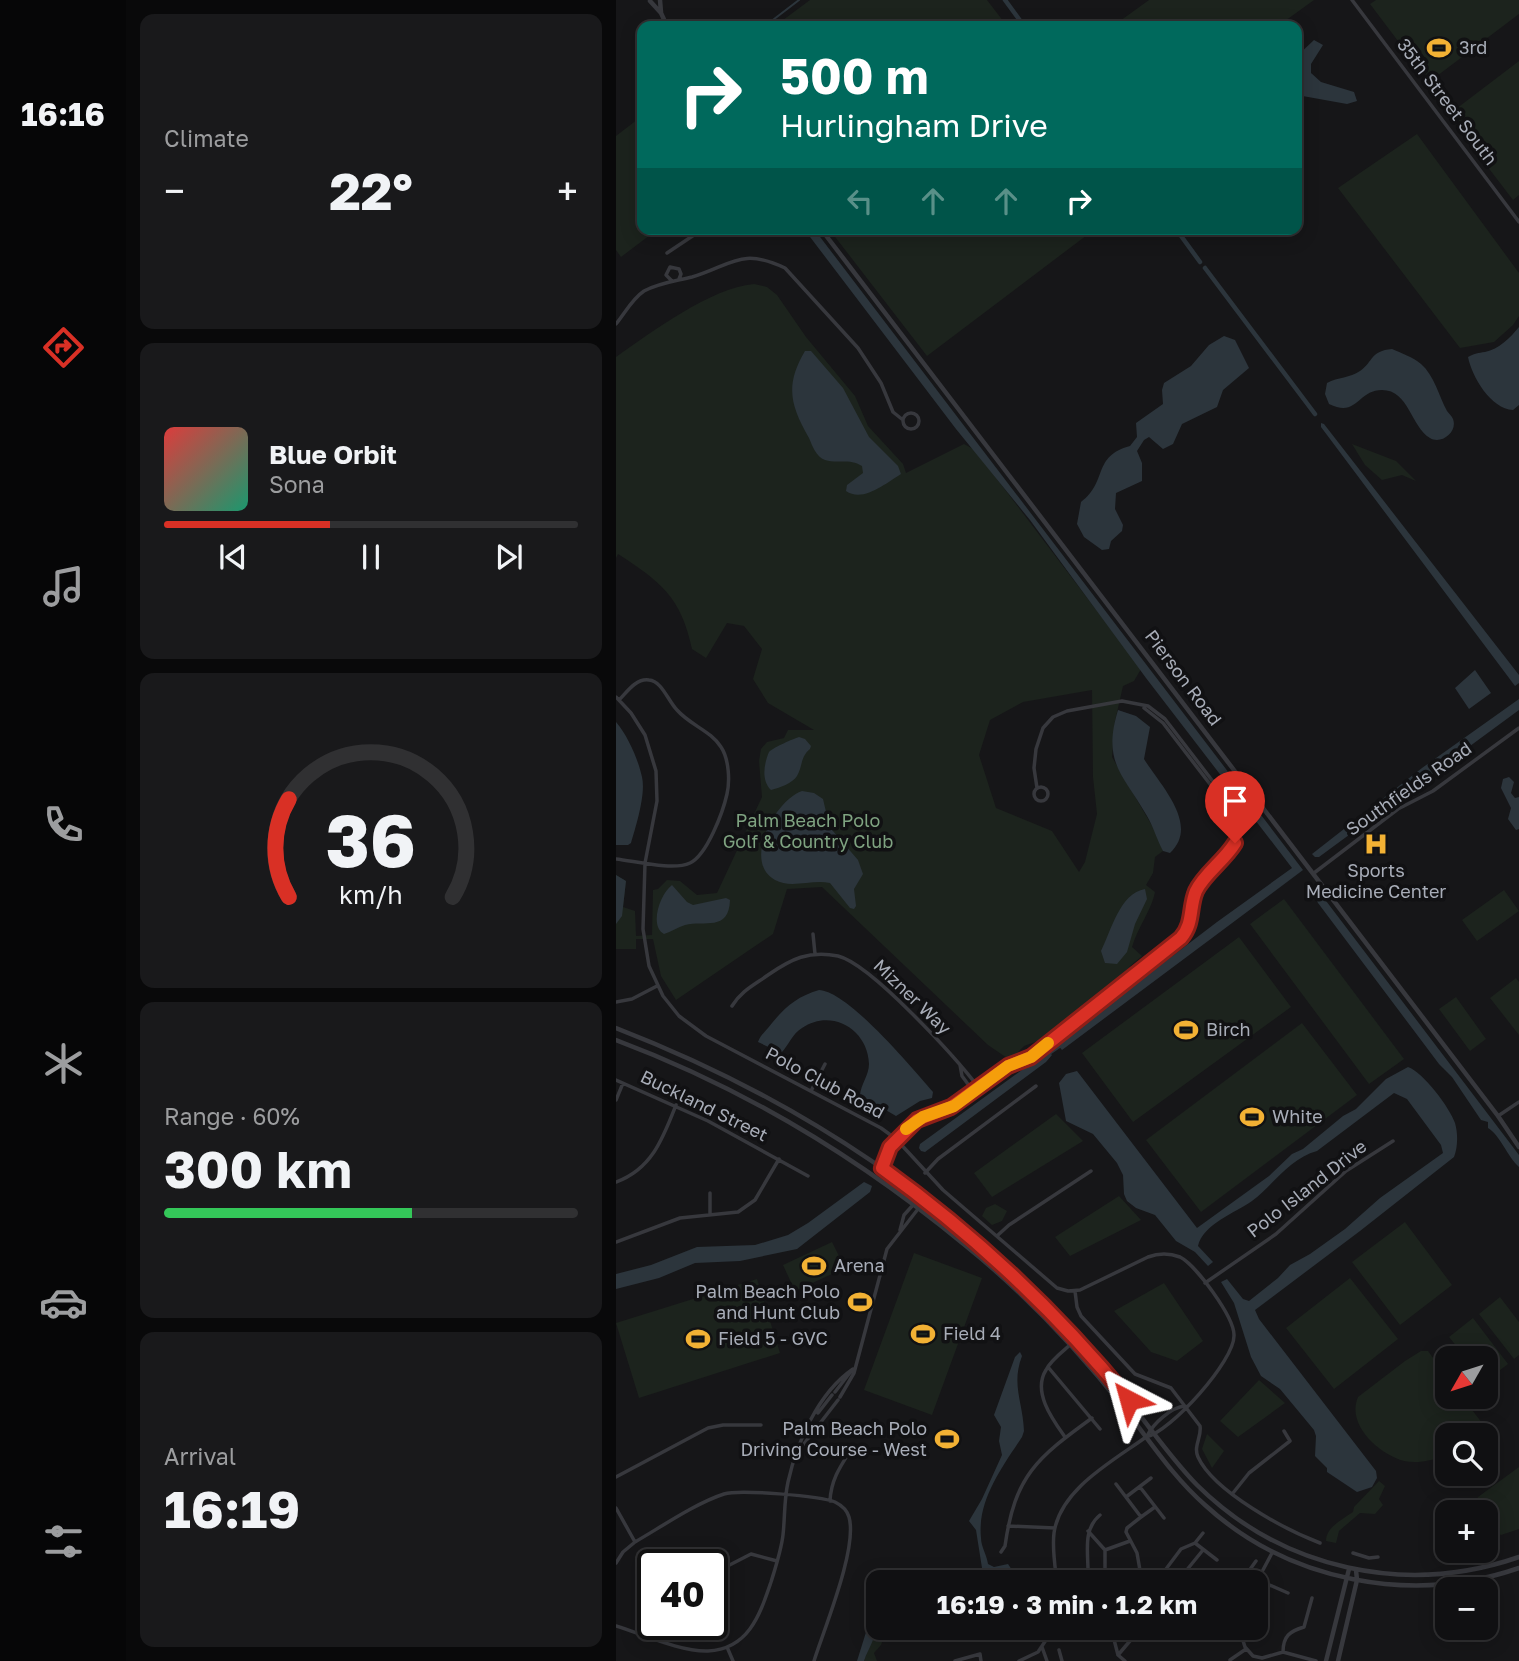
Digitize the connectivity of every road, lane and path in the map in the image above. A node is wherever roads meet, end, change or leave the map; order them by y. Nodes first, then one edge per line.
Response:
1 (649, 0) edge
2 (659, 0) edge
3 (1352, 0) edge
4 (661, 13) junction
5 (665, 21) edge
6 (1519, 222) edge
7 (694, 235) edge
8 (826, 235) edge
9 (667, 253) dead end
10 (616, 324) edge
11 (903, 419) junction
12 (618, 698) edge
13 (1519, 728) edge
14 (1037, 788) junction
15 (616, 859) edge
16 (645, 863) junction
17 (1314, 873) junction
18 (813, 934) dead end
19 (815, 954) junction
20 (1158, 956) junction
21 (1128, 981) junction
22 (657, 986) junction
23 (616, 1002) edge
24 (732, 1006) dead end
25 (616, 1028) edge
26 (616, 1040) edge
27 (1053, 1040) junction
28 (825, 1063) dead end
29 (960, 1063) junction
30 (1008, 1066) junction
31 (616, 1080) edge
32 (623, 1083) junction
33 (1036, 1086) dead end
34 (979, 1088) junction
35 (811, 1091) junction
36 (974, 1091) junction
37 (616, 1100) edge
38 (1519, 1102) edge
39 (676, 1105) junction
40 (1498, 1116) junction
41 (896, 1139) junction
42 (1393, 1141) dead end
43 (1519, 1147) edge
44 (779, 1159) junction
45 (882, 1168) junction
46 (1091, 1171) dead end
47 (925, 1173) junction
48 (808, 1176) dead end
49 (616, 1182) edge
50 (913, 1190) junction
51 (710, 1193) dead end
52 (917, 1207) junction
53 (936, 1208) junction
54 (710, 1215) junction
55 (900, 1230) junction
56 (998, 1236) junction
57 (616, 1242) edge
58 (1205, 1284) junction
59 (1075, 1291) junction
60 (1070, 1345) junction
61 (857, 1362) junction
62 (1048, 1367) junction
63 (853, 1369) junction
64 (1185, 1406) junction
65 (1092, 1418) junction
66 (811, 1421) junction
67 (761, 1425) dead end
68 (1150, 1428) junction
69 (1100, 1429) dead end
70 (1284, 1431) dead end
71 (1155, 1435) junction
72 (1065, 1437) junction
73 (1146, 1437) junction
74 (854, 1445) dead end
75 (798, 1450) junction
76 (616, 1477) edge
77 (1151, 1478) dead end
78 (1116, 1484) dead end
79 (1140, 1487) junction
80 (1233, 1493) junction
81 (786, 1496) junction
82 (1126, 1497) junction
83 (830, 1501) junction
84 (1156, 1507) junction
85 (616, 1508) edge
86 (1100, 1516) dead end
87 (1141, 1517) junction
88 (1164, 1518) dead end
89 (1007, 1526) junction
90 (1055, 1528) junction
91 (1088, 1530) junction
92 (1203, 1533) dead end
93 (1130, 1541) junction
94 (635, 1542) junction
95 (1195, 1543) junction
96 (1321, 1543) dead end
97 (1105, 1550) junction
98 (1203, 1550) junction
99 (1001, 1552) dead end
100 (1272, 1553) junction
101 (1353, 1553) dead end
102 (1378, 1557) dead end
103 (1519, 1557) edge
104 (1217, 1560) dead end
105 (778, 1561) junction
106 (1256, 1561) dead end
107 (616, 1563) edge
108 (728, 1566) edge
109 (1519, 1568) edge
110 (1349, 1569) junction
111 (1056, 1570) edge
112 (1088, 1570) edge
113 (1105, 1570) edge
114 (1141, 1570) edge
115 (1165, 1570) edge
116 (1187, 1570) edge
117 (1250, 1570) edge
118 (1263, 1570) edge
119 (1356, 1570) junction
120 (1346, 1578) junction
121 (1357, 1580) junction
122 (1268, 1585) edge
123 (1288, 1593) dead end
124 (1312, 1598) dead end
125 (616, 1626) edge
126 (637, 1633) edge
127 (660, 1640) edge
128 (1046, 1640) edge
129 (1114, 1640) edge
130 (1131, 1640) edge
131 (1243, 1640) edge
132 (727, 1647) junction
133 (1042, 1647) junction
134 (1246, 1649) junction
135 (1059, 1650) dead end
136 (1283, 1652) junction
137 (1118, 1655) junction
138 (1269, 1659) edge
139 (966, 1660) edge
140 (1230, 1660) edge
141 (733, 1661) edge
142 (814, 1661) edge
143 (955, 1661) edge
144 (981, 1661) edge
145 (1019, 1661) edge
146 (1047, 1661) edge
147 (1062, 1661) edge
148 (1125, 1661) edge
149 (1316, 1661) edge
150 (1326, 1661) edge
151 (1338, 1661) edge

1 - 2 street
1 - 4 street
2 - 4 street
3 - 6 street, 35th Street South
4 - 5 street
7 - 9 street
8 - 17 street, Pierson Road
10 - 11 street
11 - 11 street
12 - 16 street, Polo Club Road
12 - 16 street
13 - 17 street, Southfields Road
14 - 14 street
14 - 20 street
15 - 16 street
16 - 22 street, Polo Club Road
17 - 40 street, Pierson Road
18 - 19 street
19 - 24 street
19 - 29 street, Mizner Way
20 - 21 street
20 - 21 street
21 - 27 street
22 - 23 street
22 - 35 street, Polo Club Road
25 - 45 street
26 - 52 street
27 - 30 street
27 - 30 street
28 - 35 street
29 - 34 street, Mizner Way
29 - 36 street, Mizner Way
30 - 34 street
31 - 32 street, Buckland Street
32 - 37 street
32 - 39 street, Buckland Street
33 - 47 street
34 - 36 street
35 - 41 street, Polo Club Road
36 - 41 street
38 - 40 street
39 - 44 street, Buckland Street
39 - 49 street
40 - 43 street, Pierson Road
41 - 45 street
41 - 47 street, Polo Club Road
42 - 58 street, Polo Island Drive
44 - 48 street, Buckland Street
44 - 54 street
45 - 50 street
46 - 56 street
47 - 56 street, Polo Club Road
50 - 52 street
50 - 53 street
51 - 54 street
52 - 53 street
52 - 55 street
52 - 55 street
52 - 60 street
53 - 68 street
54 - 57 street
55 - 61 street
56 - 59 street, Polo Club Road
58 - 59 street
58 - 64 street
59 - 64 street
60 - 62 street
60 - 73 street
61 - 63 street
61 - 75 street
62 - 65 street
62 - 72 street
63 - 66 street
63 - 66 street
64 - 68 street
64 - 71 street
64 - 80 street
65 - 69 street
65 - 72 street
66 - 75 street
67 - 76 street
68 - 71 street
68 - 73 street
70 - 80 street
71 - 73 street
71 - 110 street
72 - 89 street
73 - 90 street
73 - 100 street
74 - 83 street
75 - 81 street
77 - 79 street
78 - 82 street
79 - 82 street
79 - 84 street
80 - 96 street
81 - 83 street
81 - 94 street
81 - 105 street
82 - 87 street
83 - 142 street
84 - 87 street
84 - 88 street
85 - 94 street
86 - 91 street
87 - 93 street
89 - 90 street
89 - 99 street
90 - 111 street
91 - 97 street
91 - 112 street
92 - 95 street
93 - 97 street
93 - 114 street
94 - 107 street
95 - 98 street
95 - 115 street
97 - 113 street
98 - 104 street
98 - 116 street
100 - 118 street
100 - 120 street
101 - 102 street
103 - 119 street
105 - 108 street
105 - 132 street
106 - 117 street
109 - 121 street
110 - 119 street
110 - 120 street
119 - 121 street
120 - 121 street
120 - 150 street
121 - 151 street
122 - 123 street
124 - 136 street
125 - 126 street
127 - 132 street
128 - 133 street
129 - 137 street
130 - 137 street
131 - 134 street
132 - 141 street
133 - 145 street
133 - 146 street
134 - 138 street
134 - 140 street
135 - 147 street
136 - 138 street
136 - 149 street
137 - 148 street
139 - 143 street
139 - 144 street

